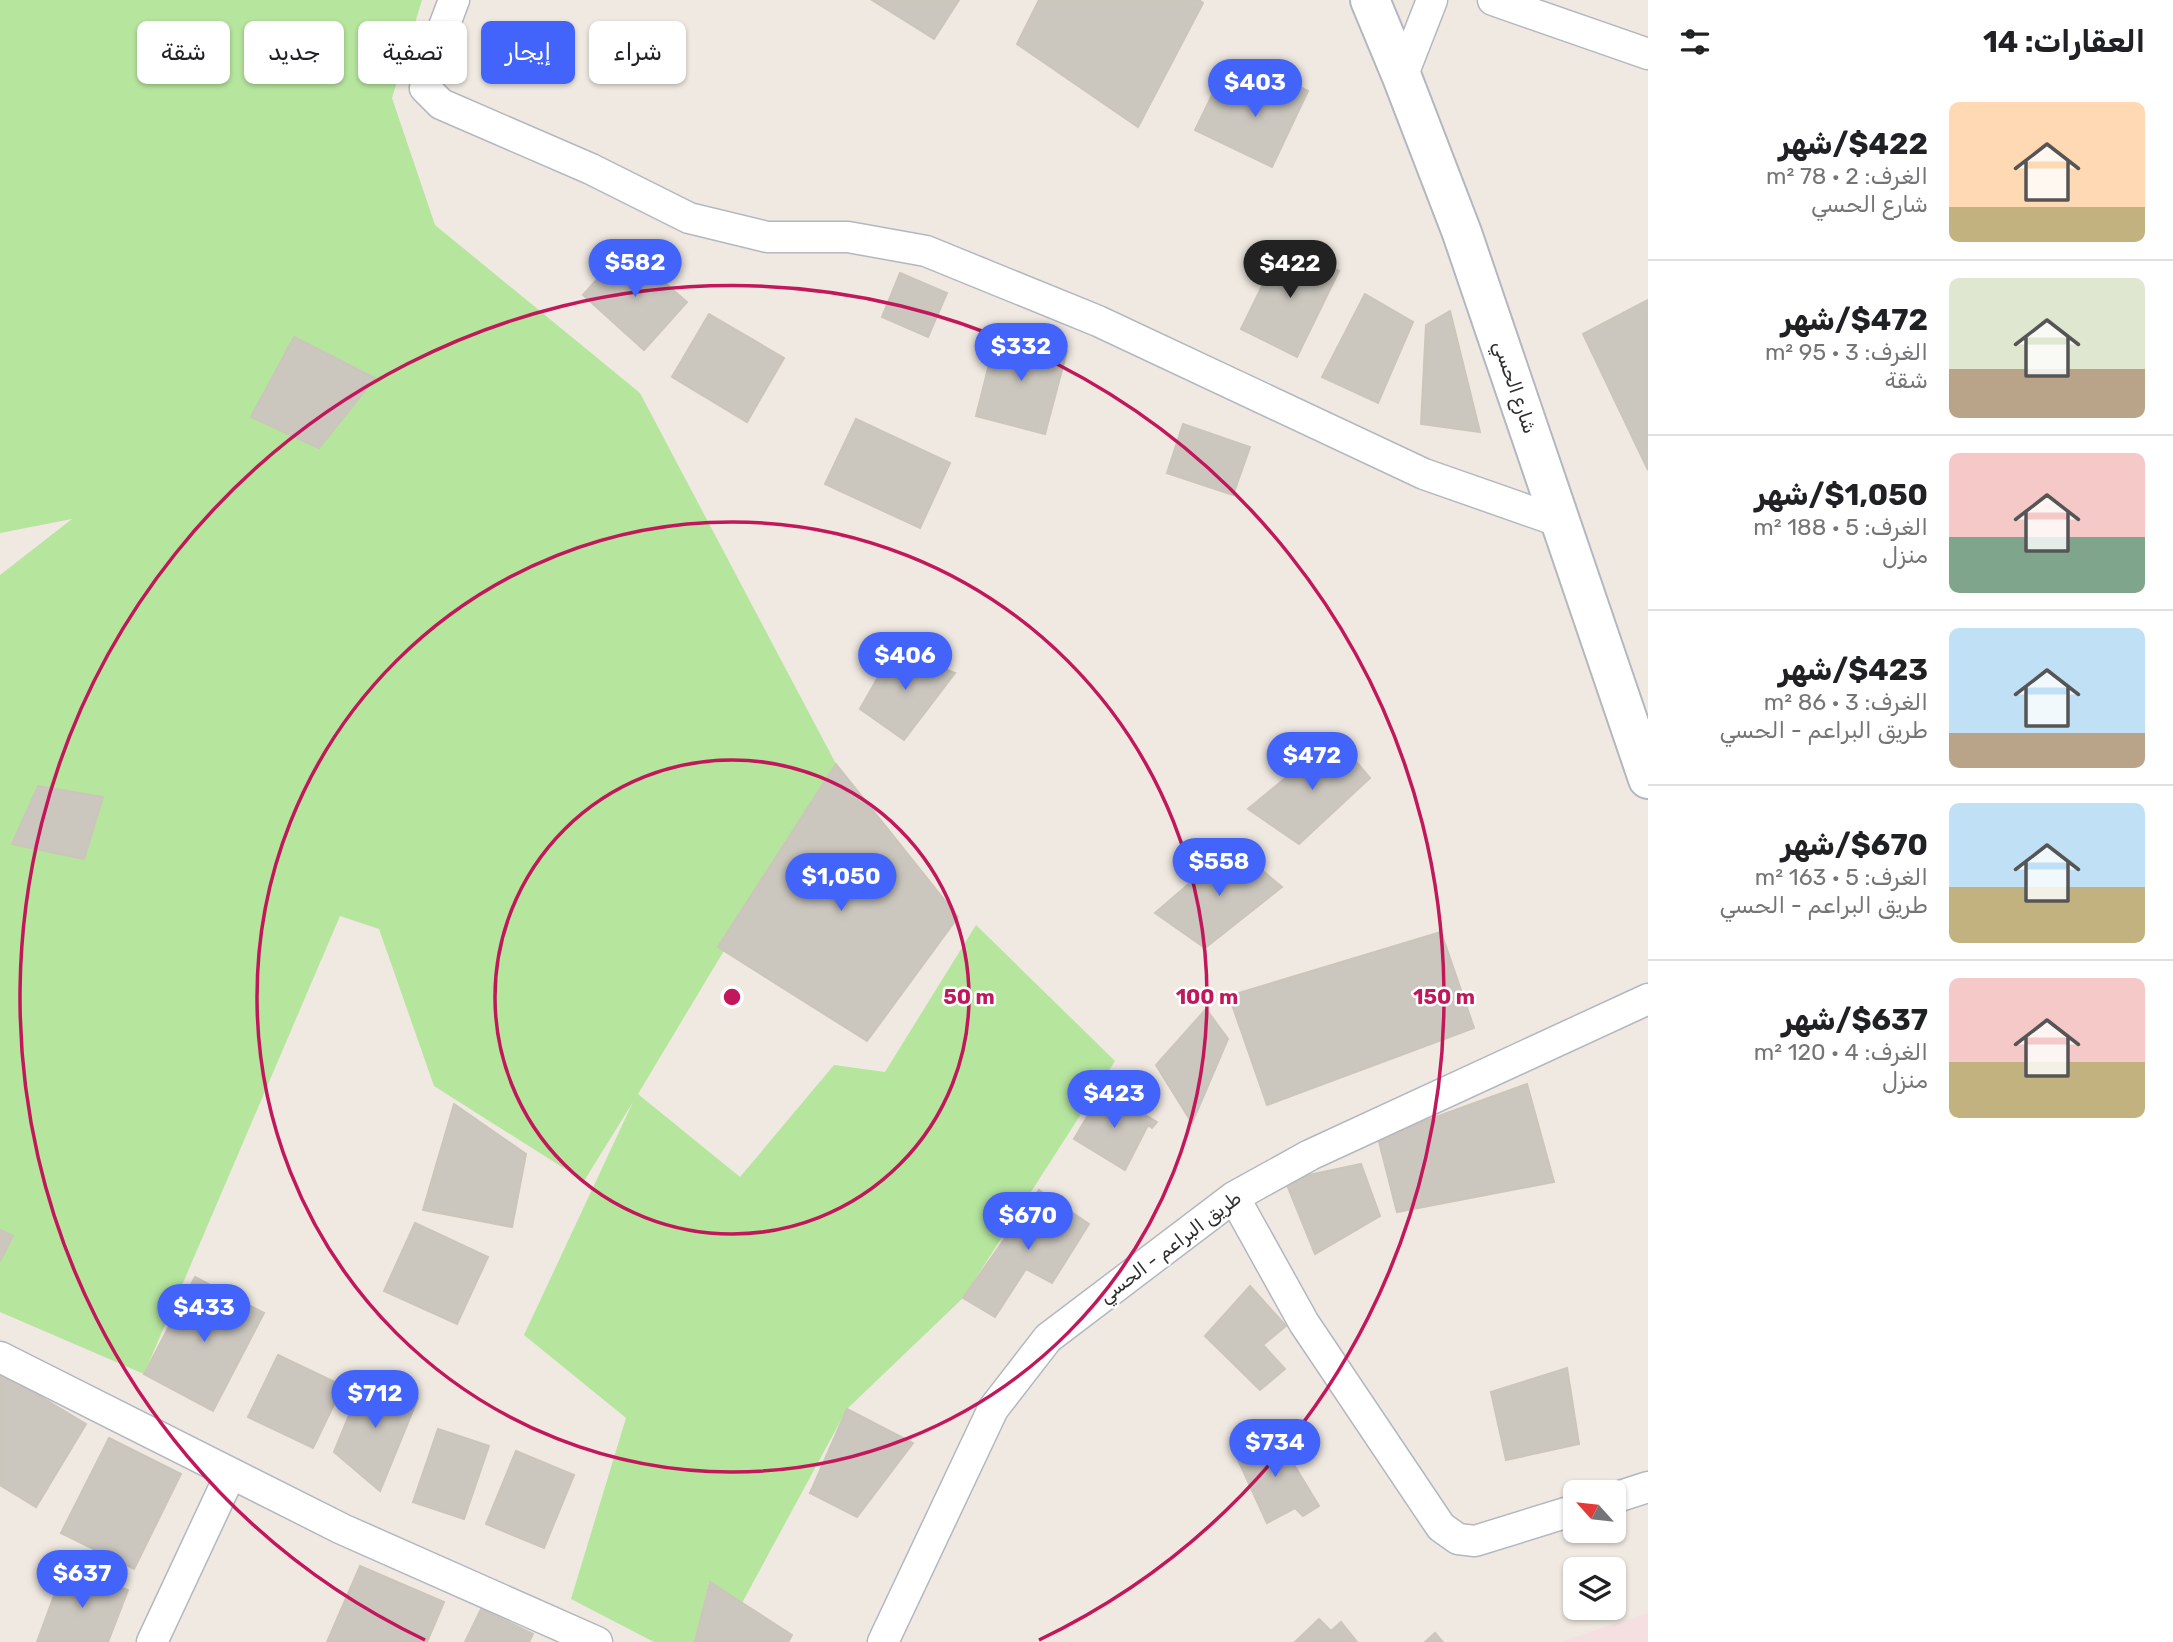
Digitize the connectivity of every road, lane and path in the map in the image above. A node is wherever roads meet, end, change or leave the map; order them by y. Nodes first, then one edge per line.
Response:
1 (454, 0) edge
2 (1370, 0) edge
3 (1432, 0) edge
4 (1493, 0) edge
5 (1648, 54) edge
6 (1402, 77) junction
7 (1560, 522) junction
8 (1648, 779) edge
9 (1648, 999) edge
10 (1234, 1197) junction
11 (0, 1357) edge
12 (231, 1473) junction
13 (1648, 1487) edge
14 (1626, 1494) edge
15 (1563, 1514) edge
16 (152, 1642) edge
17 (597, 1642) edge
18 (883, 1642) edge

1 - 7 street
2 - 6 street, شارع الحسي
3 - 6 street
4 - 5 street
6 - 7 street, شارع الحسي
7 - 8 street, شارع الحسي
9 - 10 street, طريق البراعم - الحسي
10 - 15 street
10 - 18 street, طريق البراعم - الحسي
11 - 12 street
12 - 16 street
12 - 17 street
13 - 14 street

